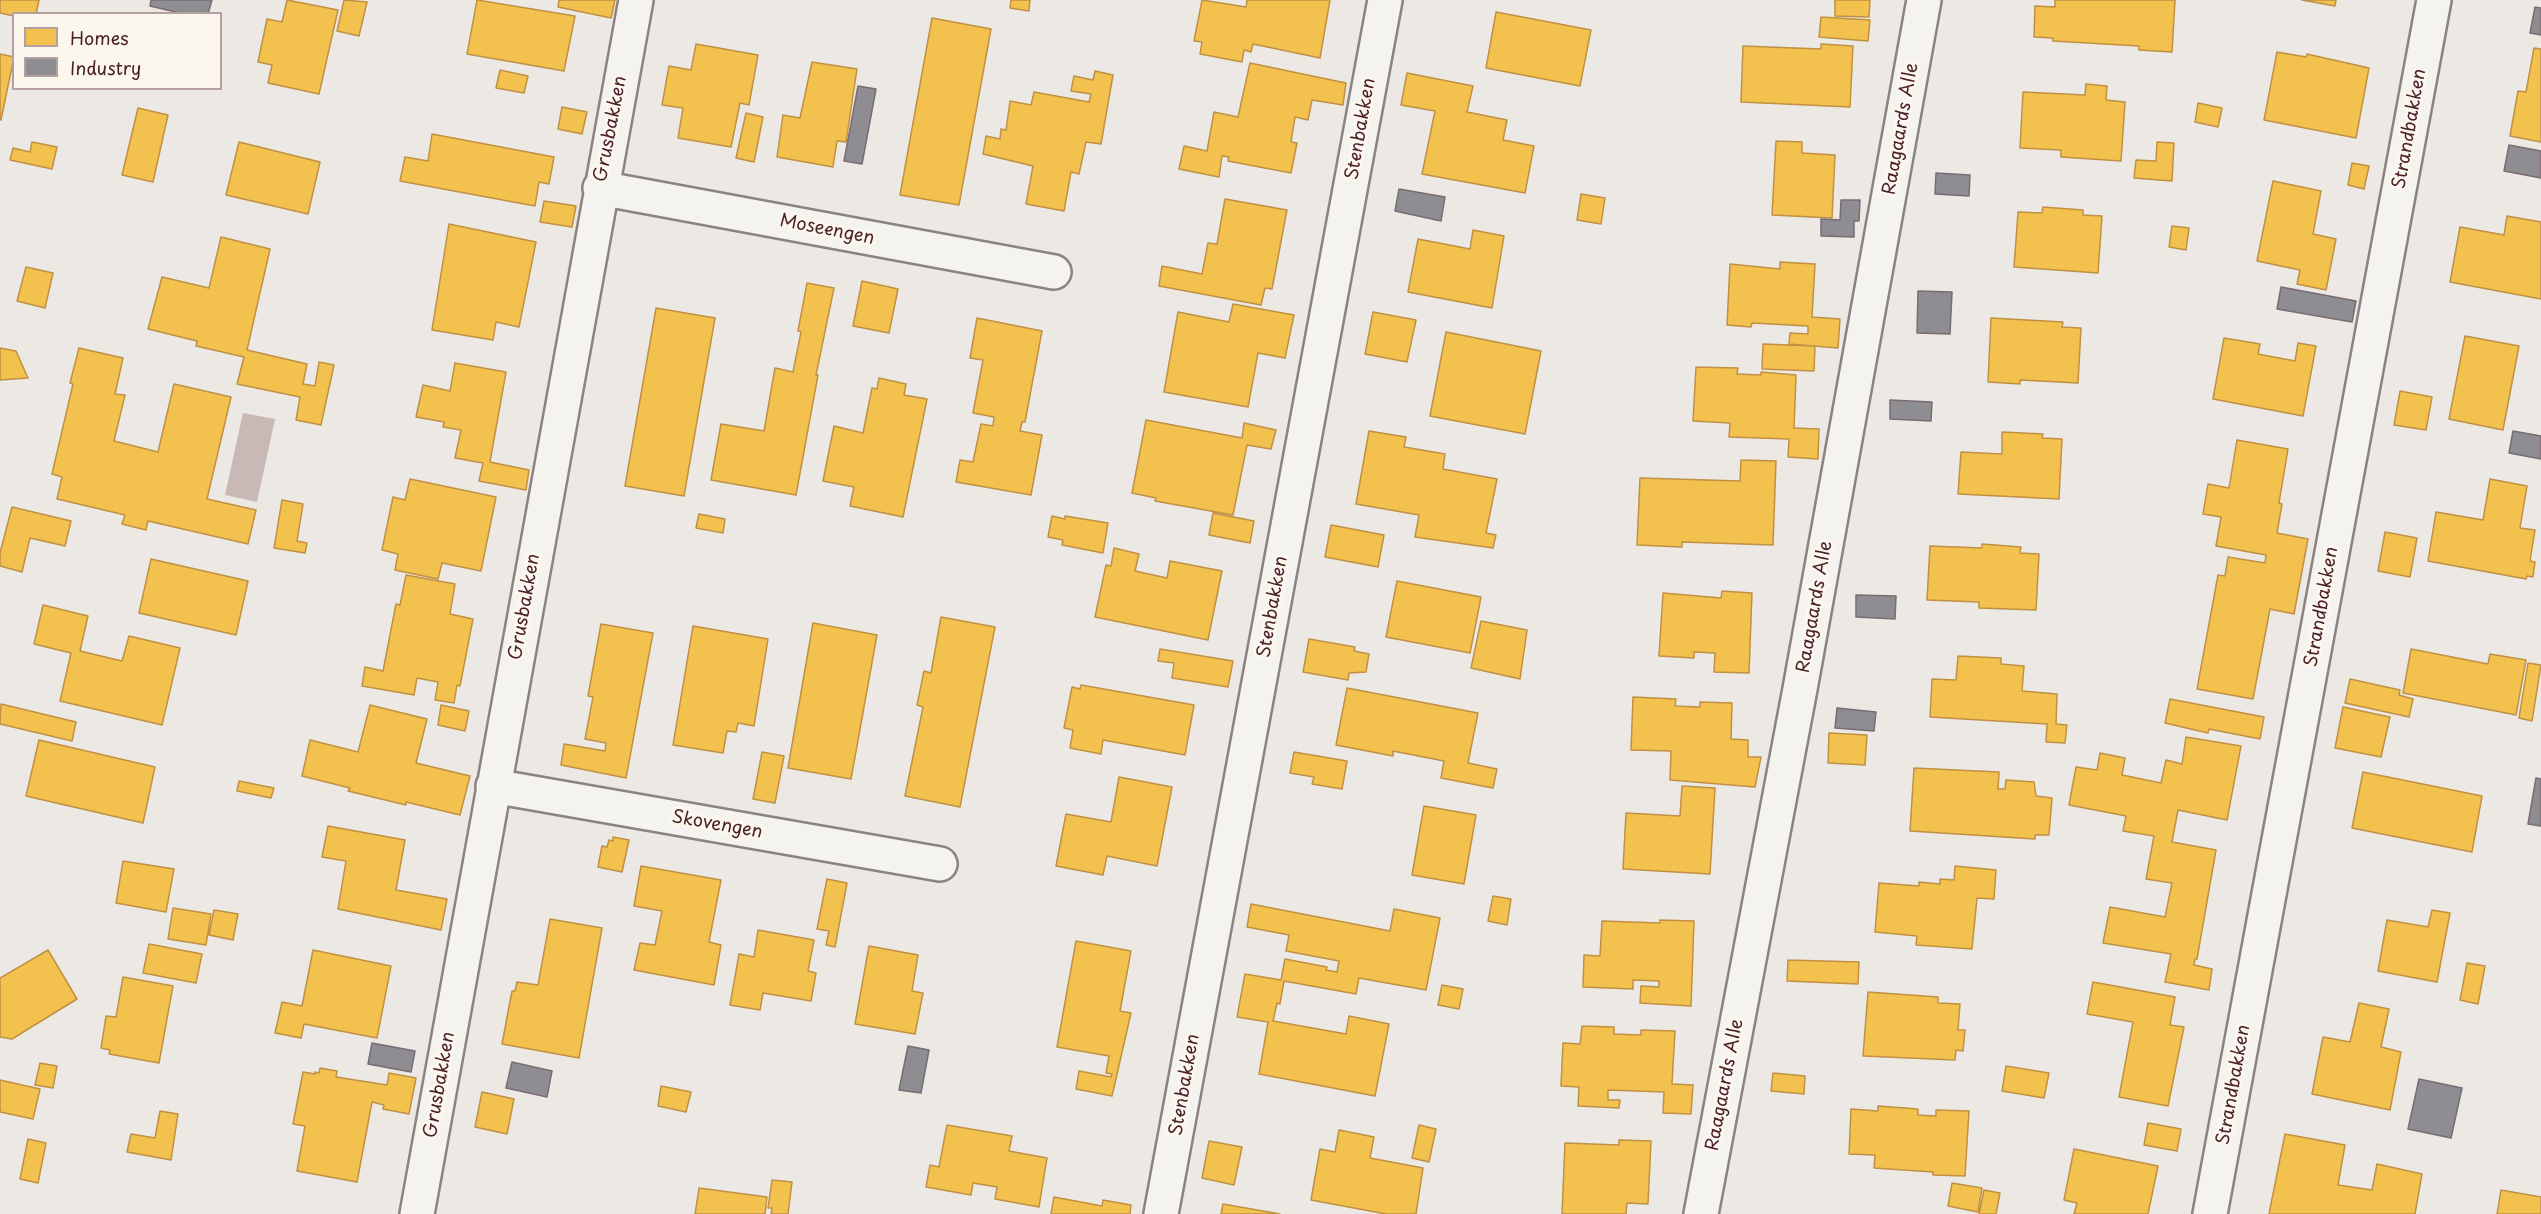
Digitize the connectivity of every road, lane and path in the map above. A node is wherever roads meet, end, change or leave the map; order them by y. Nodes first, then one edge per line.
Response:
1 (636, 0) edge
2 (1385, 0) edge
3 (1924, 0) edge
4 (2434, 0) edge
5 (600, 188) junction
6 (1054, 272) dead end
7 (493, 786) junction
8 (940, 864) dead end
9 (417, 1214) edge
10 (1161, 1214) edge
11 (1701, 1214) edge
12 (2210, 1214) edge

1 - 5 street, Grusbakken
2 - 10 street, Stenbakken
3 - 11 street, Raagaards Alle
4 - 12 street, Strandbakken
5 - 6 street, Moseengen
5 - 7 street, Grusbakken
7 - 8 street, Skovengen
7 - 9 street, Grusbakken

